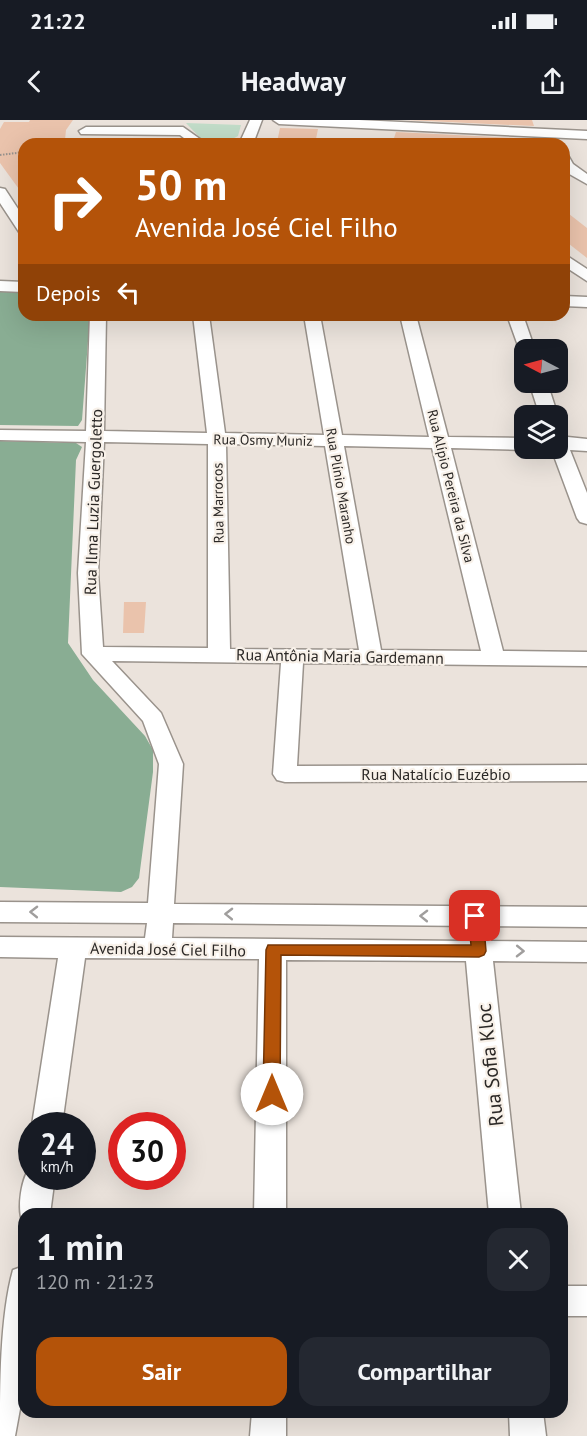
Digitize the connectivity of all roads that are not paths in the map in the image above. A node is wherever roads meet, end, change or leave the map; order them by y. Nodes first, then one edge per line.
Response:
1 (256, 120) edge
2 (279, 120) edge
3 (451, 128) junction
4 (88, 132) edge
5 (587, 135) edge
6 (193, 138) edge
7 (247, 138) edge
8 (452, 138) edge
9 (543, 138) edge
10 (561, 138) edge
11 (570, 168) edge
12 (587, 180) edge
13 (0, 192) edge
14 (18, 220) edge
15 (570, 263) edge
16 (587, 276) edge
17 (0, 286) edge
18 (18, 287) edge
19 (570, 301) edge
20 (587, 302) edge
21 (98, 321) edge
22 (202, 321) edge
23 (313, 321) edge
24 (410, 321) edge
25 (517, 321) edge
26 (523, 339) edge
27 (0, 435) edge
28 (95, 437) junction
29 (217, 439) junction
30 (333, 441) junction
31 (440, 442) junction
32 (514, 444) edge
33 (568, 444) edge
34 (587, 445) edge
35 (564, 459) edge
36 (587, 518) edge
37 (93, 654) junction
38 (219, 655) junction
39 (292, 656) junction
40 (371, 657) junction
41 (494, 658) junction
42 (587, 659) edge
43 (587, 773) edge
44 (0, 912) edge
45 (162, 914) junction
46 (475, 916) junction
47 (587, 917) edge
48 (0, 947) edge
49 (73, 948) junction
50 (158, 948) junction
51 (273, 950) junction
52 (479, 951) junction
53 (587, 952) edge
54 (49, 1112) edge
55 (37, 1190) edge
56 (35, 1208) edge
57 (270, 1208) edge
58 (504, 1208) edge
59 (568, 1301) edge
60 (587, 1301) edge
61 (18, 1303) edge
62 (14, 1318) edge
63 (269, 1418) edge
64 (526, 1418) edge
65 (0, 1430) edge
66 (268, 1436) edge
67 (528, 1436) edge

1 - 7 street
2 - 3 street
3 - 8 street
3 - 9 street
4 - 6 street
5 - 10 street
11 - 12 street
13 - 14 street
15 - 16 street
17 - 18 street
19 - 20 street
21 - 28 street, Rua Ilma Luzia Guergoletto
22 - 29 street, Rua Marrocos
23 - 30 street, Rua Plínio Maranho
24 - 31 street, Rua Alípio Pereira da Silva
25 - 26 street
27 - 28 street, Rua Osmy Muniz
28 - 29 street, Rua Osmy Muniz
28 - 37 street, Rua Ilma Luzia Guergoletto
29 - 30 street, Rua Osmy Muniz
29 - 38 street, Rua Marrocos
30 - 31 street, Rua Osmy Muniz
30 - 40 street, Rua Plínio Maranho
31 - 32 street, Rua Osmy Muniz
31 - 41 street, Rua Alípio Pereira da Silva
33 - 34 street
35 - 36 street
37 - 38 street, Rua Antônia Maria Gardemann
37 - 45 street
38 - 39 street, Rua Antônia Maria Gardemann
39 - 40 street, Rua Antônia Maria Gardemann
39 - 43 street, Rua Natalício Euzébio
40 - 41 street, Rua Antônia Maria Gardemann
41 - 42 street, Rua Antônia Maria Gardemann
45 -> 44 street
46 -> 45 street
45 - 50 street
46 - 47 street
46 - 52 street, Rua Sofia Kloc
48 - 49 street, Avenida José Ciel Filho
49 - 50 street, Avenida José Ciel Filho
49 - 54 street
50 - 51 street, Avenida José Ciel Filho
51 - 52 street, Avenida José Ciel Filho
51 - 57 street
52 -> 53 street, Avenida José Ciel Filho
52 - 58 street, Rua Sofia Kloc
55 - 56 street
59 - 60 street
61 - 62 street
62 - 65 street
63 - 66 street
64 - 67 street

